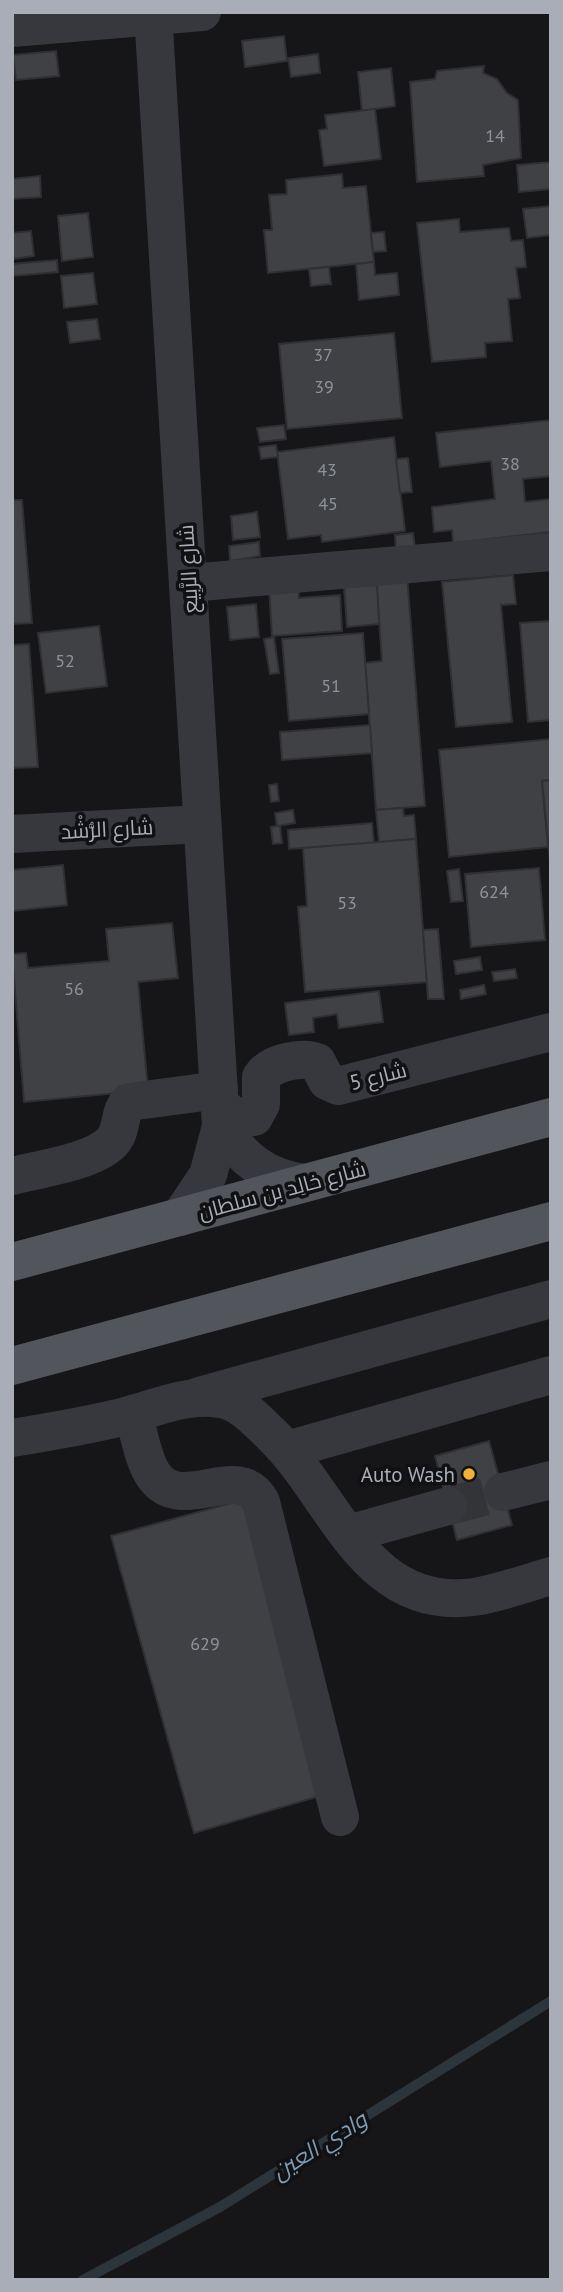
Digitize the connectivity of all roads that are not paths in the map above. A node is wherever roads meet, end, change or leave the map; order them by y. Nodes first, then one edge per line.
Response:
1 (202, 12) edge
2 (153, 14) edge
3 (12, 28) edge
4 (551, 552) edge
5 (189, 583) junction
6 (202, 824) junction
7 (12, 834) edge
8 (551, 1032) edge
9 (220, 1107) junction
10 (551, 1116) edge
11 (12, 1177) edge
12 (305, 1183) junction
13 (180, 1217) junction
14 (551, 1221) edge
15 (12, 1262) edge
16 (551, 1299) edge
17 (12, 1366) edge
18 (551, 1375) edge
19 (197, 1397) junction
20 (133, 1414) junction
21 (12, 1438) edge
22 (287, 1450) junction
23 (551, 1480) edge
24 (503, 1492) tunnel mouth
25 (448, 1506) tunnel mouth
26 (348, 1534) junction
27 (551, 1576) edge
28 (340, 1817) dead end

1 - 2 street
2 - 3 street
2 - 5 street, شارع الرَّبِيع
4 - 5 street
5 - 6 street, شارع الرَّبِيع
6 - 7 street, شارع الرُّشْد
6 - 9 street, شارع الرَّبِيع
8 - 9 street, شارع 5
9 - 11 street
9 - 12 street
9 - 13 street, شارع الرَّبِيع
10 - 12 main road, شارع خالِد بن سلطان
12 - 13 main road, شارع خالِد بن سلطان
13 - 15 main road, شارع خالِد بن سلطان
14 - 17 main road
16 - 19 street
18 - 22 street
19 - 20 street
19 - 22 street
20 - 21 street
20 - 28 street
22 - 26 street
23 - 24 street
25 - 26 street
26 - 27 street

